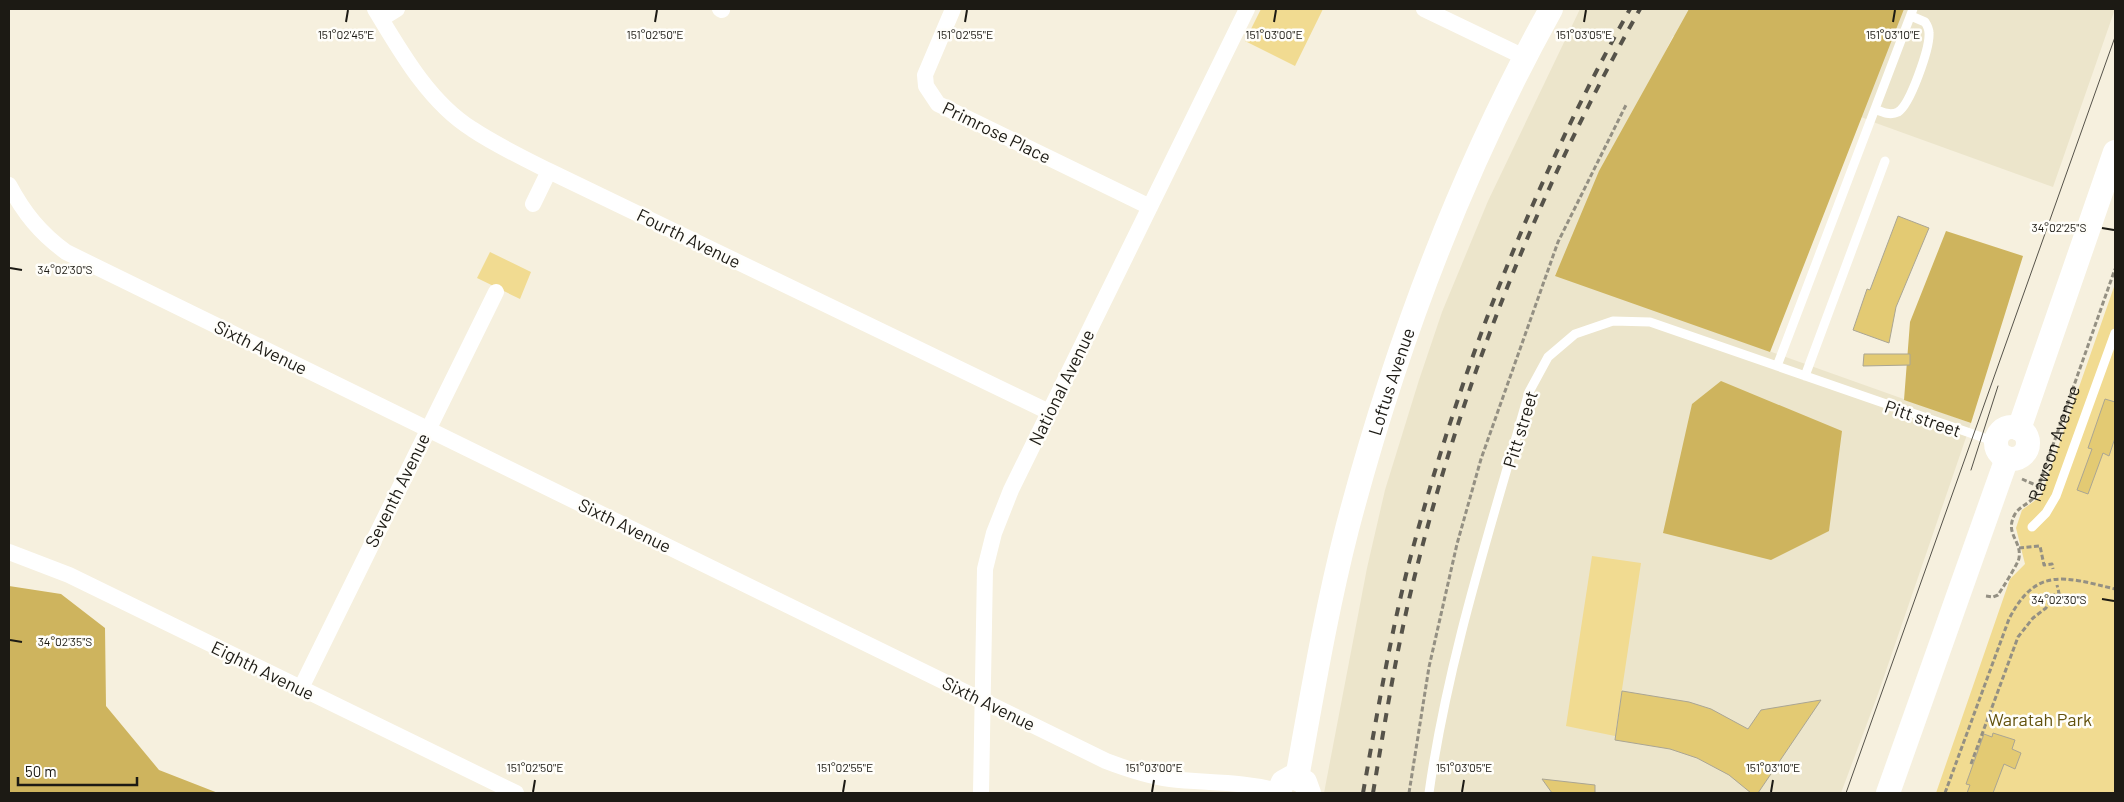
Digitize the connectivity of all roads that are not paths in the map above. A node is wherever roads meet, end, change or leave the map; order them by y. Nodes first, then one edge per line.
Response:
1 (397, 9) edge
2 (953, 9) edge
3 (1247, 9) edge
4 (1424, 9) edge
5 (1551, 9) edge
6 (1912, 12) edge
7 (378, 14) edge
8 (1524, 57) junction
9 (1875, 109) junction
10 (2114, 159) edge
11 (1885, 161) dead end
12 (549, 171) junction
13 (9, 185) edge
14 (533, 204) dead end
15 (1150, 207) junction
16 (496, 292) dead end
17 (2115, 333) edge
18 (1777, 366) junction
19 (1805, 376) junction
20 (1049, 412) junction
21 (427, 428) junction
22 (2001, 450) junction
23 (2032, 527) dead end
24 (9, 552) edge
25 (301, 688) junction
26 (982, 700) junction
27 (1291, 789) edge
28 (513, 793) edge
29 (981, 793) edge
30 (1428, 793) edge
31 (1888, 793) edge

1 - 7 street
2 - 15 street, Primrose Place
3 - 15 street, National Avenue
4 - 8 street
5 - 8 street, Loftus Avenue
6 - 9 lane
6 - 9 lane
7 - 12 street, Fourth Avenue
8 - 27 street, Loftus Avenue
9 - 18 lane
10 - 22 street, Rawson Avenue
11 - 19 lane
12 - 14 street
12 - 20 street, Fourth Avenue
13 - 21 street, Sixth Avenue
15 - 20 street, National Avenue
16 - 21 street, Seventh Avenue
17 - 23 lane
18 - 19 lane, Pitt street
18 - 30 lane, Pitt street
19 - 22 lane, Pitt street
20 - 26 street, National Avenue
21 - 25 street, Seventh Avenue
21 - 26 street, Sixth Avenue
22 - 31 street, Rawson Avenue
24 - 25 street, Eighth Avenue
25 - 28 street, Eighth Avenue
26 - 27 street, Sixth Avenue
26 - 29 street, National Avenue

